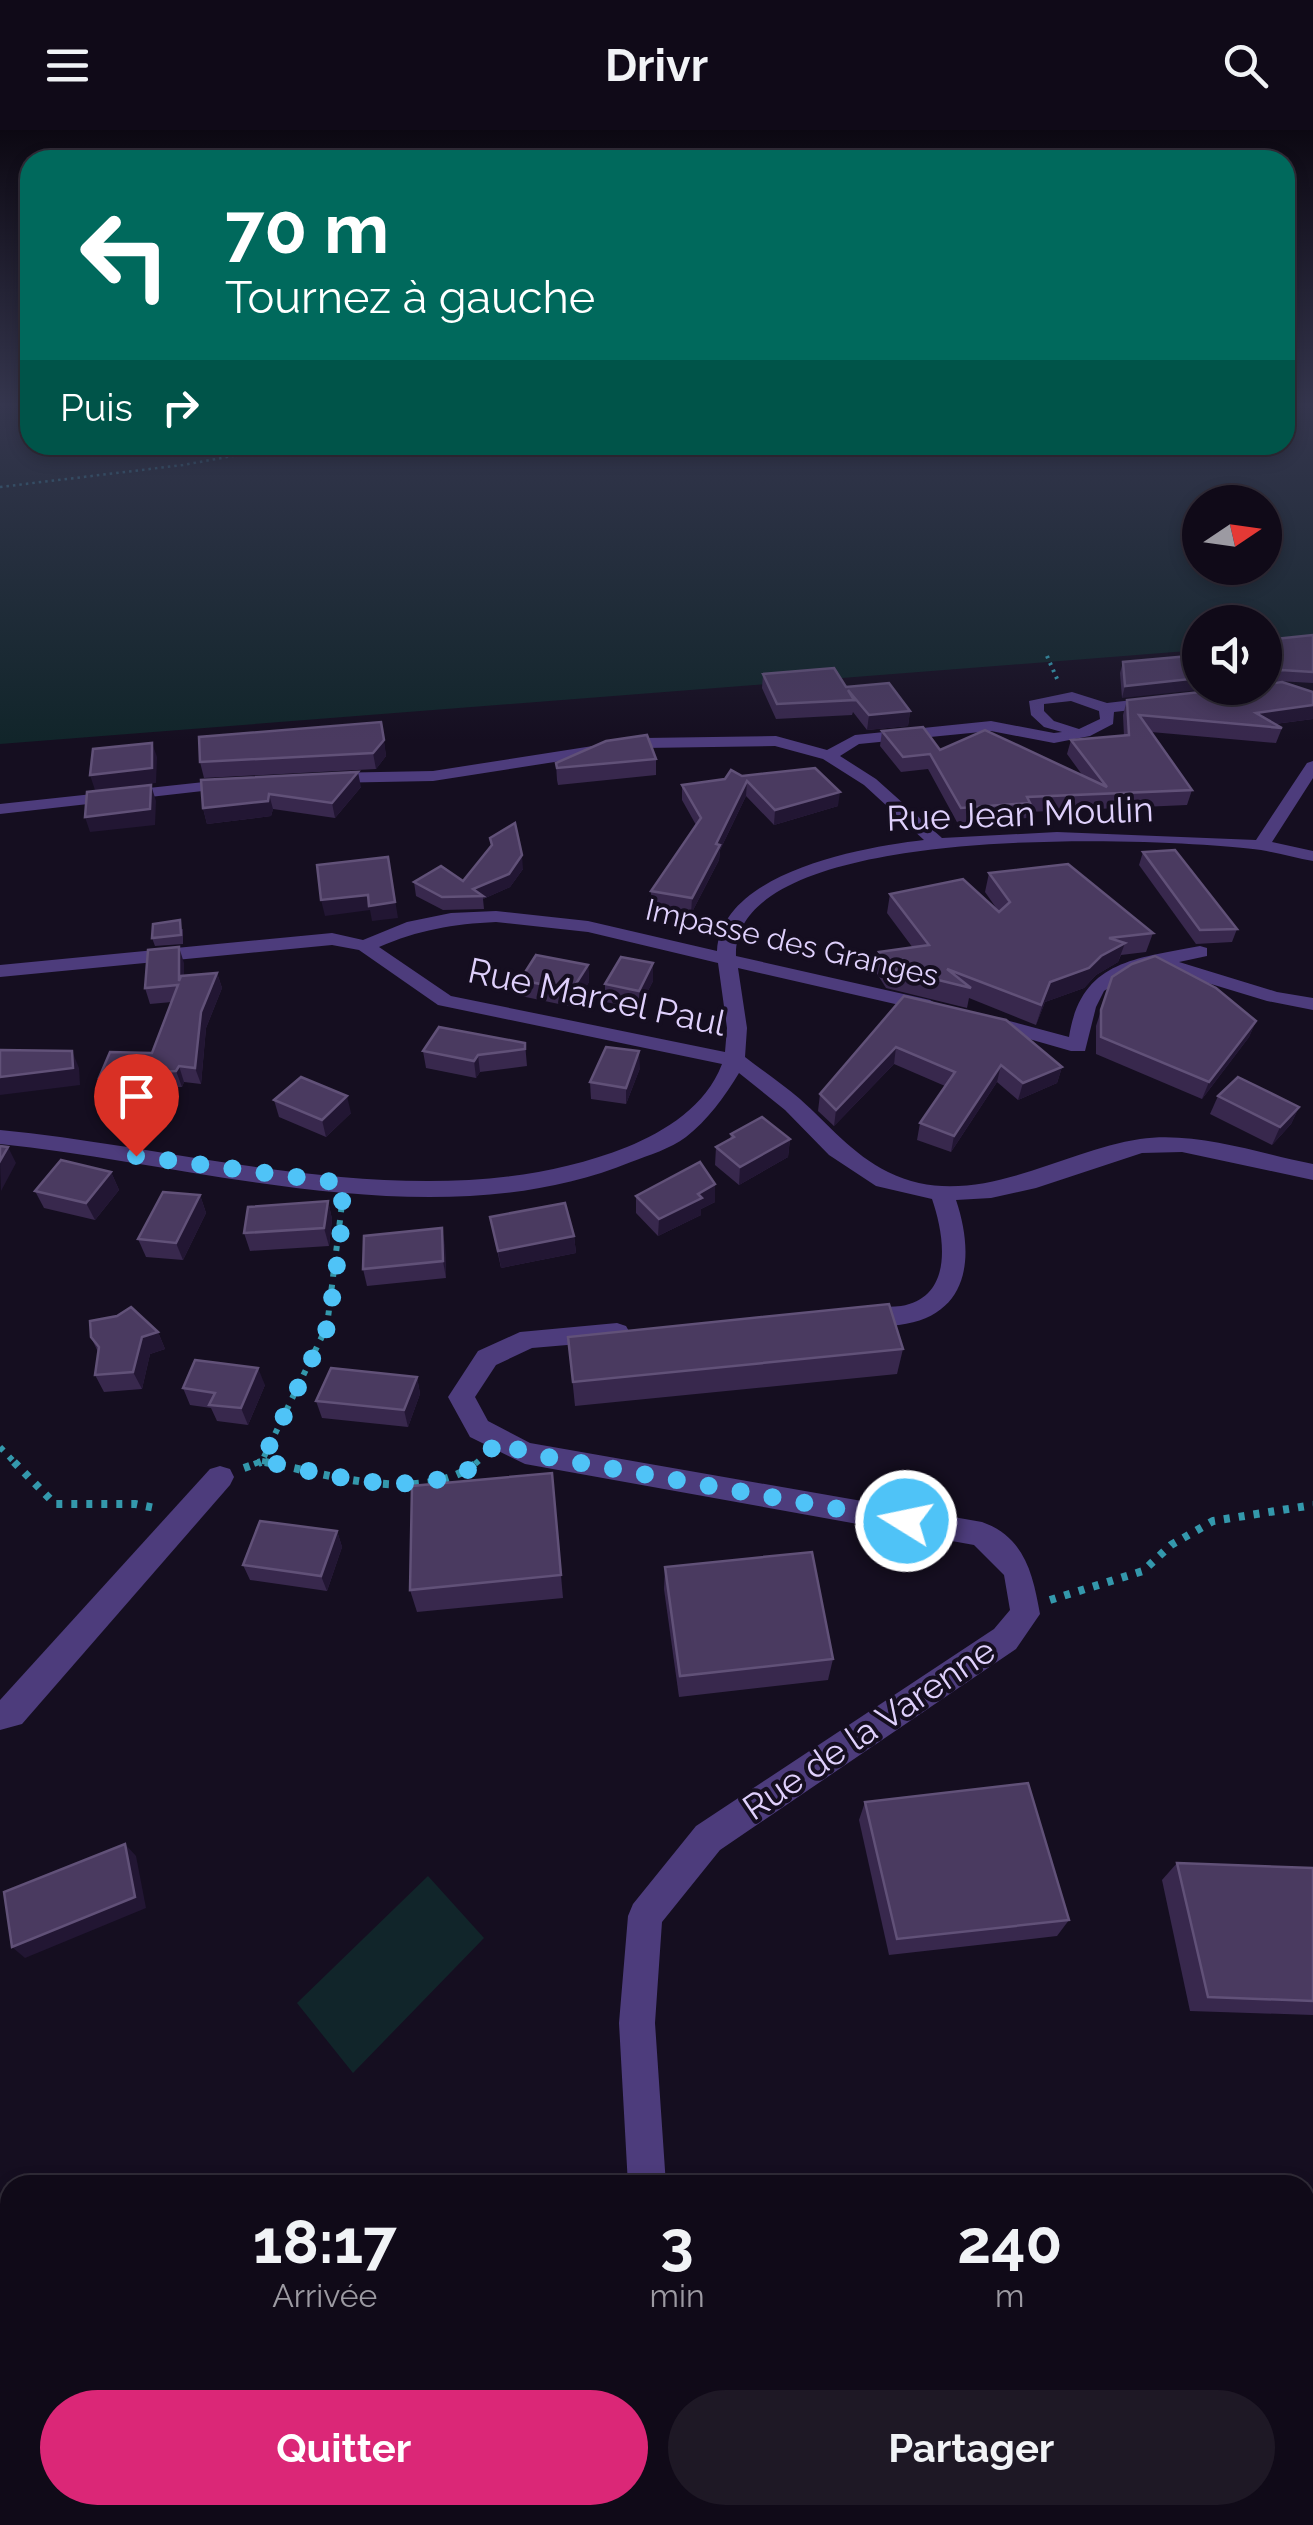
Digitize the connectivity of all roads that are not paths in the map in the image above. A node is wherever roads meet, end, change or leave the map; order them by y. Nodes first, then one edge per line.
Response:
1 (1182, 699) edge
2 (1106, 708) junction
3 (1084, 733) junction
4 (829, 756) junction
5 (1313, 766) edge
6 (308, 779) edge
7 (256, 781) edge
8 (0, 809) edge
9 (936, 842) junction
10 (1261, 845) junction
11 (1313, 856) edge
12 (365, 946) junction
13 (1200, 952) dead end
14 (727, 960) junction
15 (1157, 961) junction
16 (0, 971) edge
17 (1313, 1004) edge
18 (737, 1061) junction
19 (0, 1138) edge
20 (1267, 1165) junction
21 (1313, 1172) edge
22 (1313, 1189) edge
23 (942, 1193) junction
24 (828, 1319) edge
25 (649, 1331) edge
26 (220, 1478) road end
27 (0, 1715) edge
28 (646, 2175) edge

1 - 2 street
2 - 3 street
2 - 3 street
3 - 4 street
4 - 6 street
4 - 9 street
5 - 10 street
7 - 8 street
9 - 10 street, Rue Jean Moulin
9 - 14 street, Rue Jean Moulin
10 - 11 street, Rue Jean Moulin
12 - 14 street, Impasse des Granges
12 - 16 street, Rue Marcel Paul
12 - 18 street, Rue Marcel Paul
13 - 15 street, Impasse des Granges
14 - 15 street, Impasse des Granges
14 - 18 street, Rue Jean Moulin
15 - 17 street
18 - 19 street
18 - 23 street, Rue Marcel Paul
20 - 21 street, Rue Marcel Paul
20 - 22 street, Rue Marcel Paul
20 - 23 street, Rue Marcel Paul
23 - 24 street
25 - 28 street, Rue de la Varenne
26 - 27 street

